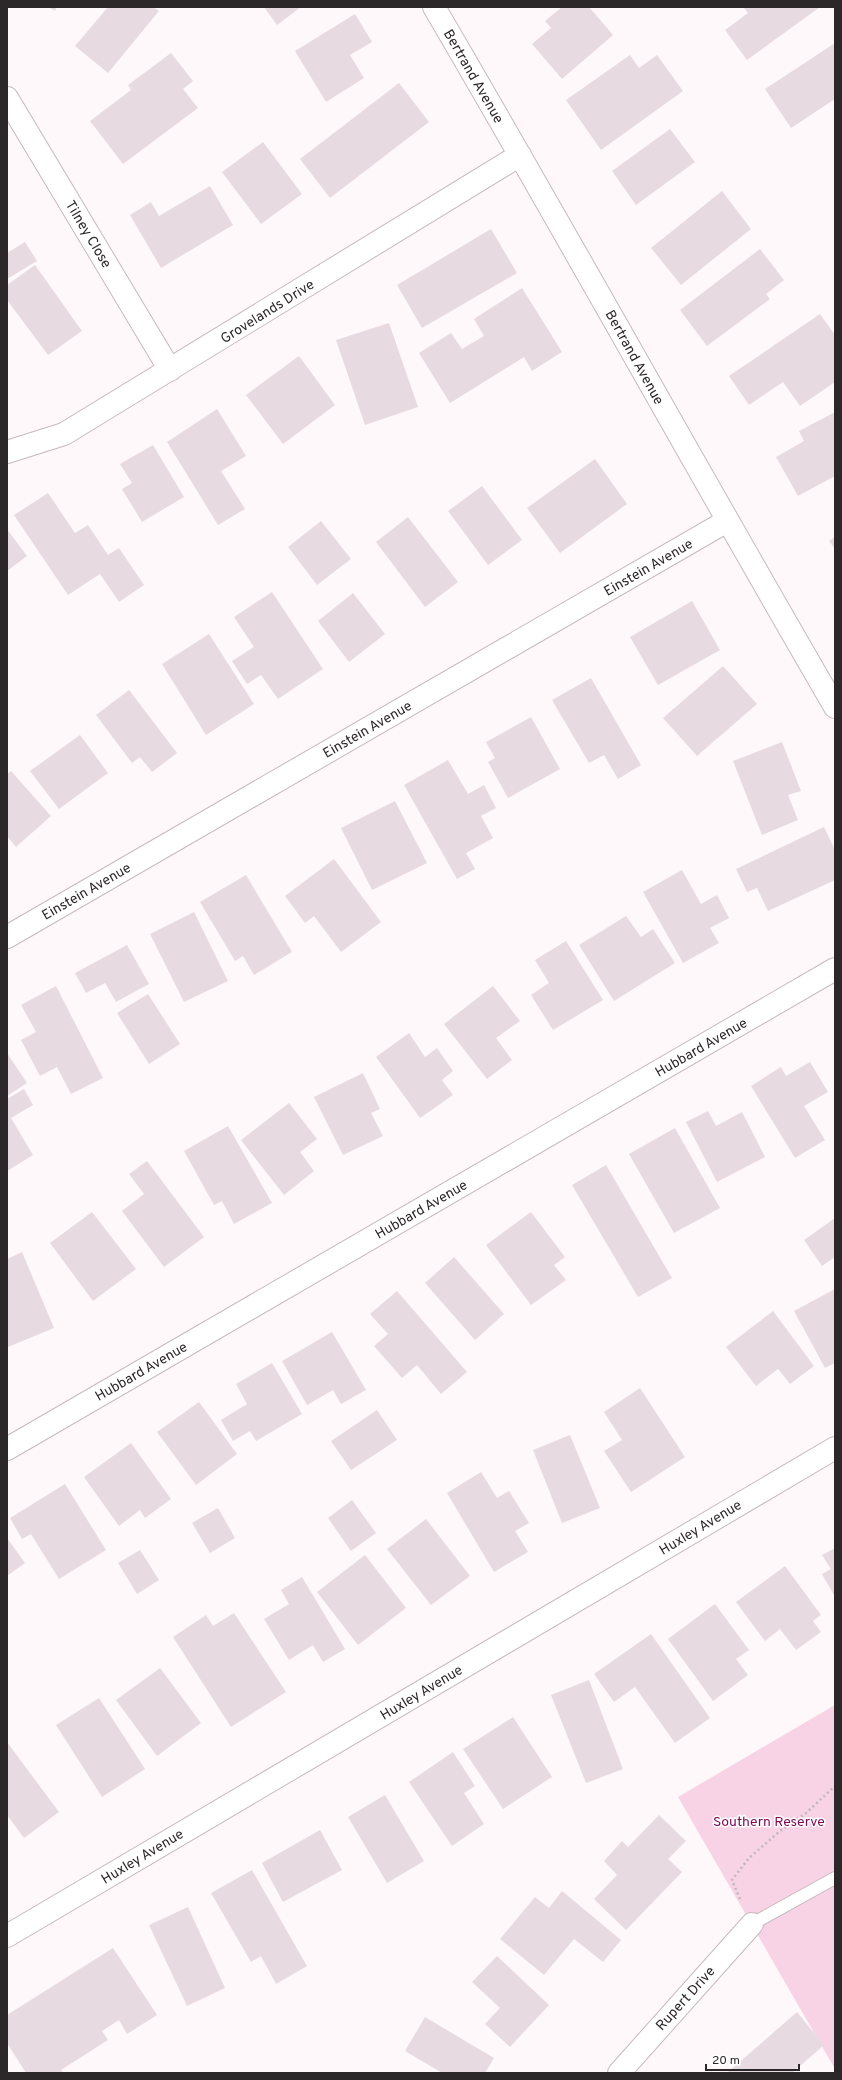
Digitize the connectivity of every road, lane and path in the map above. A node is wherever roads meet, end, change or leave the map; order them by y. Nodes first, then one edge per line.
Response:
1 (434, 7) edge
2 (7, 98) edge
3 (520, 155) junction
4 (170, 370) junction
5 (7, 452) edge
6 (727, 521) junction
7 (835, 707) edge
8 (7, 937) edge
9 (835, 969) edge
10 (835, 1448) edge
11 (7, 1449) edge
12 (835, 1786) edge
13 (835, 1878) edge
14 (752, 1924) junction
15 (7, 1936) edge
16 (619, 2073) edge

1 - 3 street, Bertrand Avenue
2 - 4 street, Tilney Close
3 - 4 street, Grovelands Drive
3 - 6 street, Bertrand Avenue
4 - 5 street, Grovelands Drive
6 - 7 street, Bertrand Avenue
6 - 8 street, Einstein Avenue
9 - 11 street, Hubbard Avenue
10 - 15 street, Huxley Avenue
12 - 14 path
13 - 14 lane
14 - 16 street, Rupert Drive

